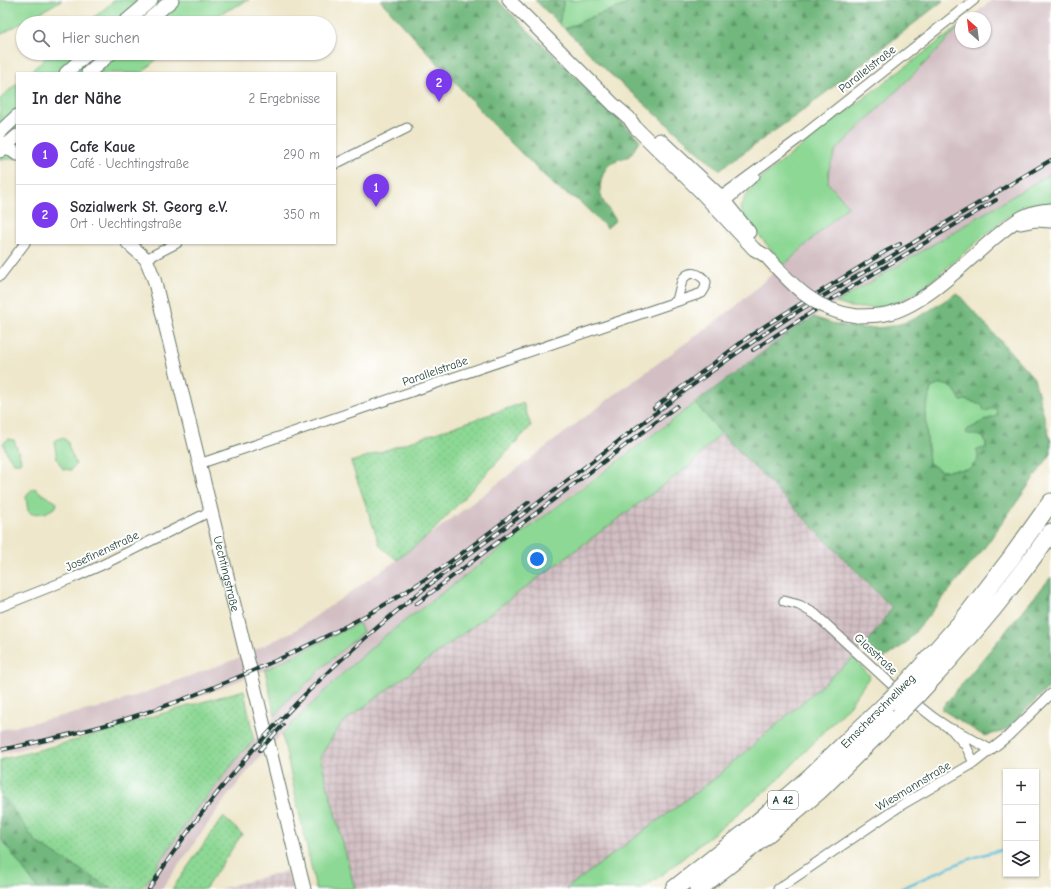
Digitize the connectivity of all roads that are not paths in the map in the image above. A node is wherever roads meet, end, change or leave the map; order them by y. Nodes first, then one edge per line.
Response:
1 (151, 0) edge
2 (172, 0) edge
3 (509, 0) edge
4 (974, 0) edge
5 (132, 16) edge
6 (153, 16) edge
7 (80, 60) edge
8 (103, 60) edge
9 (67, 72) edge
10 (89, 72) edge
11 (16, 117) edge
12 (407, 128) dead end
13 (0, 132) edge
14 (16, 137) edge
15 (2, 146) edge
16 (16, 153) edge
17 (336, 164) edge
18 (719, 203) junction
19 (1051, 210) edge
20 (1051, 221) edge
21 (1000, 234) junction
22 (24, 244) edge
23 (129, 244) edge
24 (175, 244) edge
25 (146, 259) junction
26 (0, 276) edge
27 (677, 300) dead end
28 (199, 464) junction
29 (1051, 502) edge
30 (211, 512) junction
31 (1051, 532) edge
32 (784, 602) dead end
33 (0, 607) edge
34 (912, 689) junction
35 (1051, 694) edge
36 (949, 728) junction
37 (991, 750) junction
38 (974, 763) junction
39 (304, 889) edge
40 (674, 889) edge
41 (698, 889) edge
42 (778, 889) edge

1 - 5 main road
2 - 6 main road
3 - 18 main road
4 - 18 street, Parallelstraße
7 - 9 main road
8 - 10 main road
11 - 13 main road
12 - 17 street
14 - 15 main road
15 - 16 main road
18 - 21 main road, bridge
19 - 21 main road
20 - 21 main road
22 - 26 street
23 - 25 main road, Uechtingstraße
24 - 25 street
25 - 28 main road, Uechtingstraße
27 - 28 street, Parallelstraße
28 - 30 main road, Uechtingstraße
29 - 34 highway, Emscherschnellweg / A 42
30 - 33 street, Josefinenstraße
30 - 39 main road, Uechtingstraße
31 - 34 highway, Emscherschnellweg / A 42
32 - 36 street, Glasstraße
34 - 40 highway, Emscherschnellweg / A 42, bridge
34 - 41 highway, Emscherschnellweg / A 42, bridge
35 - 37 street, Wiesmannstraße
36 - 37 street, Glasstraße
36 - 38 street, Glasstraße
37 - 38 street, Wiesmannstraße
38 - 42 street, Wiesmannstraße

